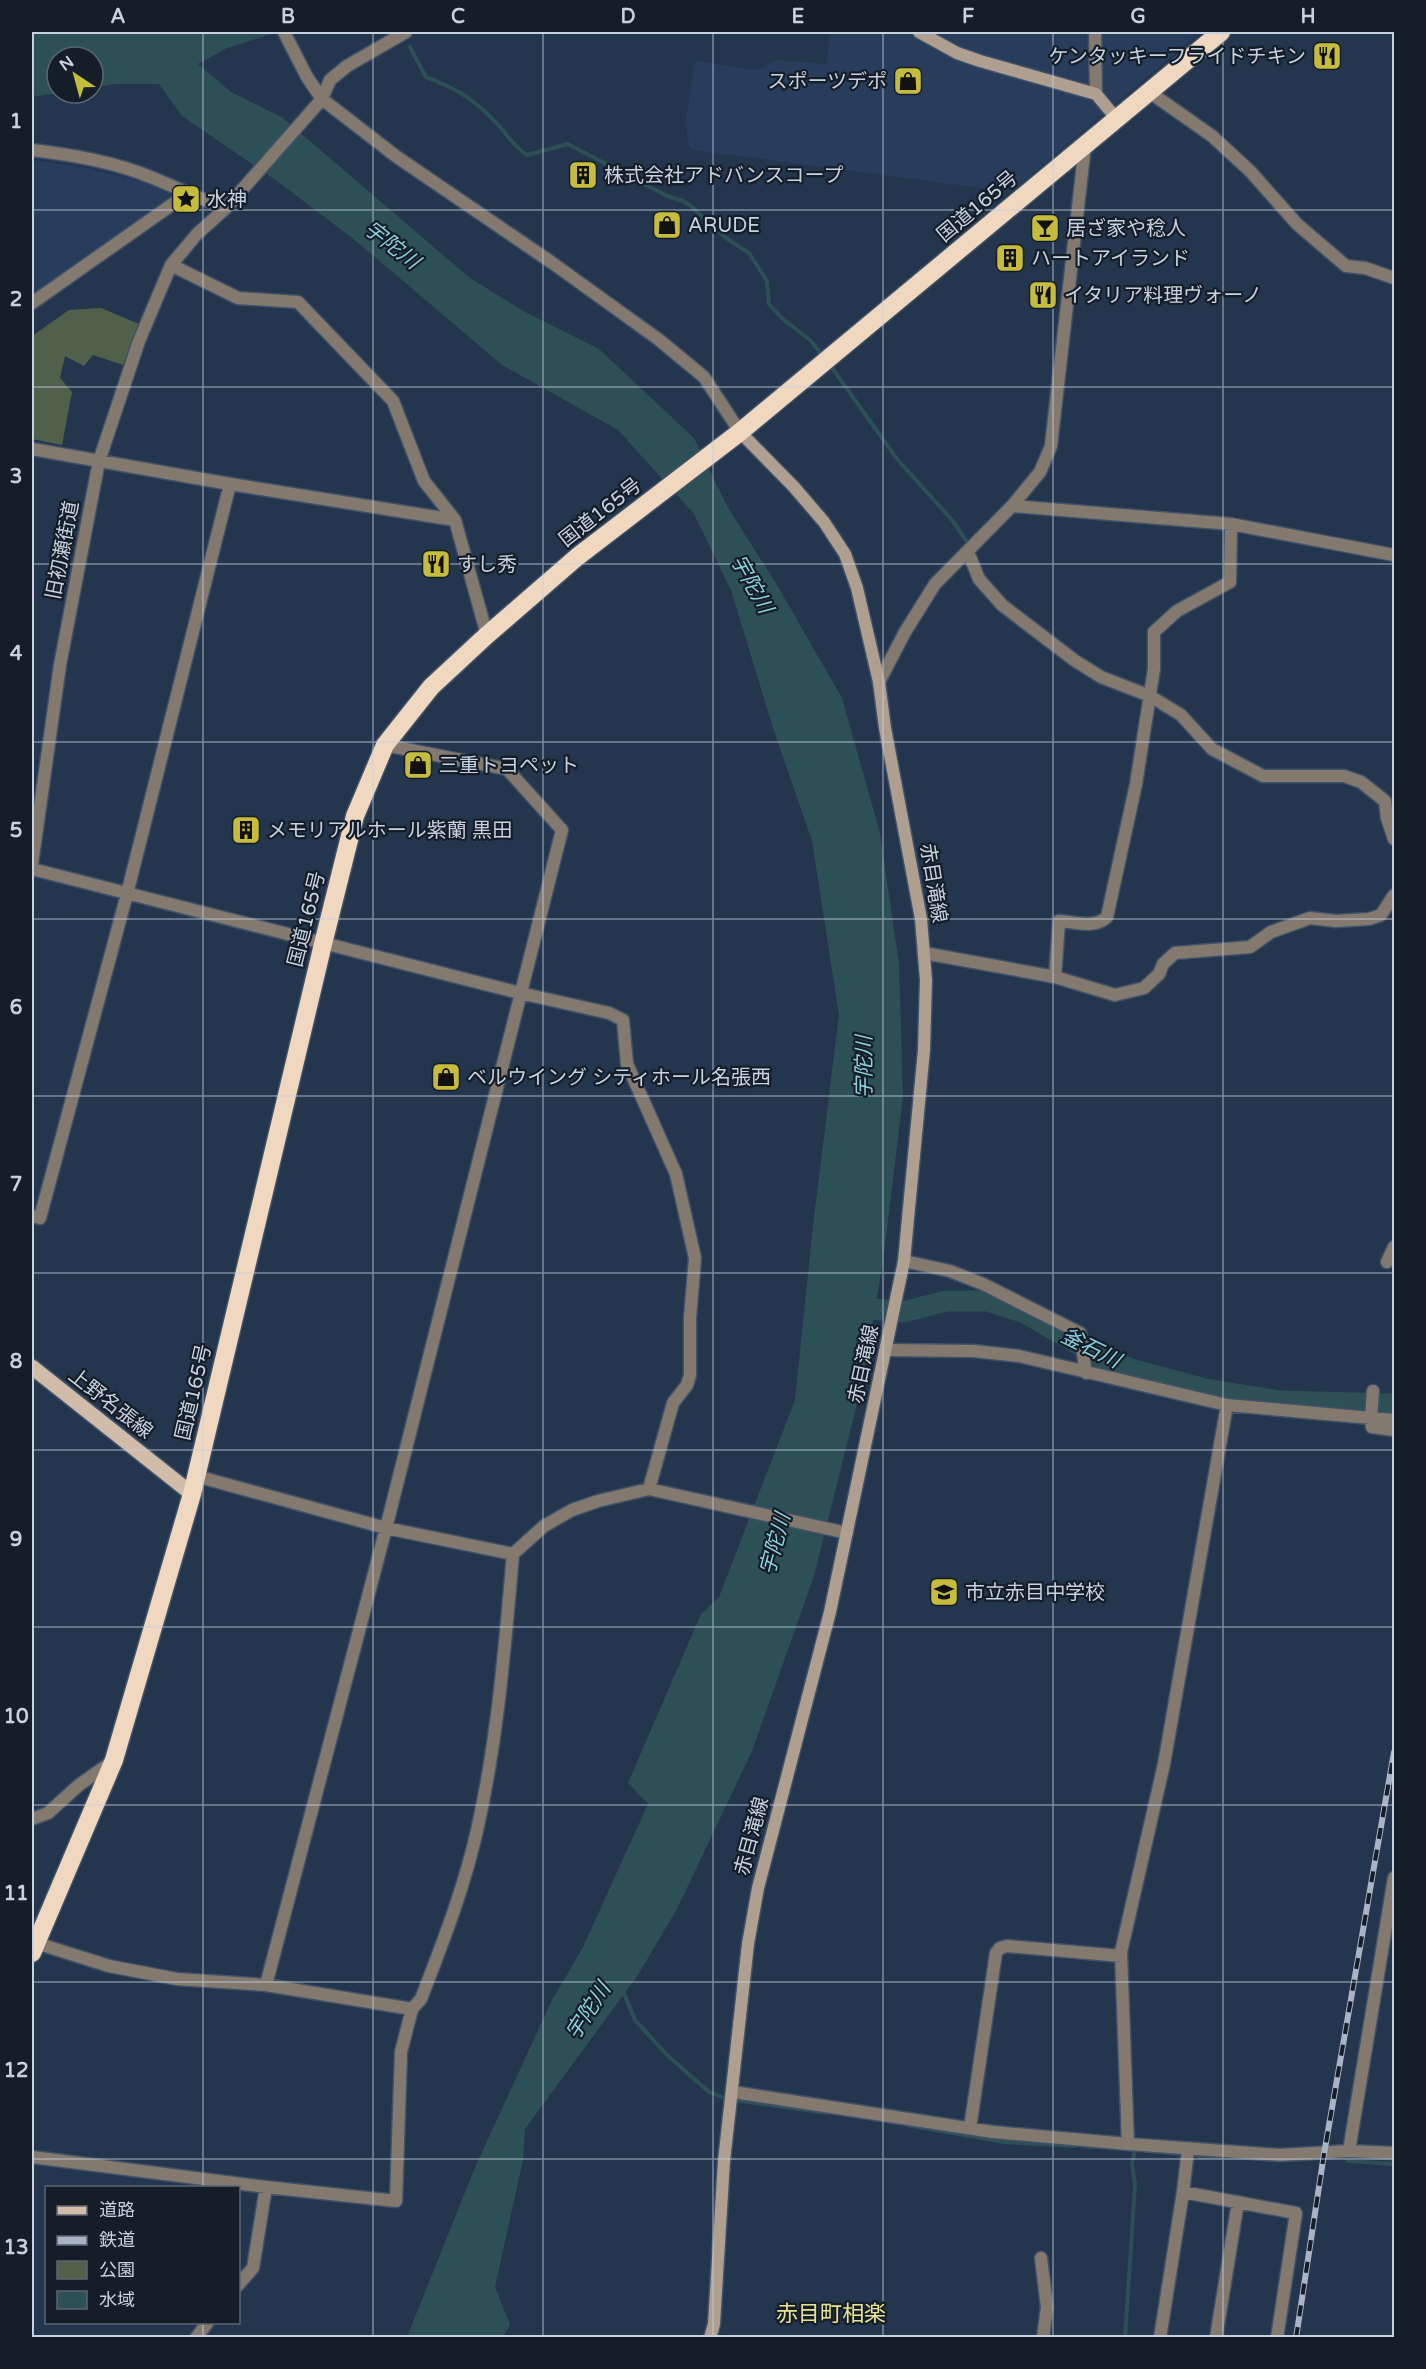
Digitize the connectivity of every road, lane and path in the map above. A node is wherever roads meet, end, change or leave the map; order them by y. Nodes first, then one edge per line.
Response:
1 (284, 32) edge
2 (406, 32) edge
3 (919, 32) edge
4 (1095, 32) edge
5 (1221, 32) edge
6 (1148, 91) junction
7 (1096, 94) junction
8 (318, 103) junction
9 (1116, 118) junction
10 (1085, 146) junction
11 (32, 150) edge
12 (187, 194) junction
13 (228, 206) junction
14 (171, 265) junction
15 (1395, 278) edge
16 (32, 303) edge
17 (734, 437) junction
18 (32, 449) edge
19 (99, 461) junction
20 (230, 484) junction
21 (1012, 506) junction
22 (455, 520) junction
23 (1231, 524) junction
24 (968, 552) junction
25 (1395, 555) edge
26 (487, 635) junction
27 (879, 682) junction
28 (1149, 696) junction
29 (385, 745) junction
30 (1395, 839) edge
31 (32, 864) edge
32 (32, 869) edge
33 (127, 894) junction
34 (1395, 895) edge
35 (323, 944) junction
36 (924, 953) junction
37 (1055, 977) junction
38 (520, 993) junction
39 (32, 1216) edge
40 (1395, 1247) edge
41 (904, 1261) junction
42 (1387, 1262) dead end
43 (887, 1350) junction
44 (32, 1367) edge
45 (1086, 1373) junction
46 (1374, 1393) dead end
47 (1227, 1405) junction
48 (1371, 1416) junction
49 (1395, 1420) edge
50 (1395, 1430) edge
51 (194, 1485) junction
52 (649, 1489) junction
53 (386, 1528) junction
54 (843, 1532) junction
55 (513, 1554) junction
56 (114, 1760) junction
57 (32, 1819) edge
58 (1395, 1878) edge
59 (34, 1948) edge
60 (1121, 1956) junction
61 (266, 1985) junction
62 (412, 2009) junction
63 (733, 2099) junction
64 (970, 2128) junction
65 (1128, 2144) junction
66 (1188, 2150) junction
67 (1349, 2151) junction
68 (1395, 2153) edge
69 (32, 2157) edge
70 (266, 2187) junction
71 (1183, 2193) junction
72 (1238, 2202) junction
73 (1041, 2258) dead end
74 (240, 2283) edge
75 (206, 2324) edge
76 (196, 2337) edge
77 (710, 2337) edge
78 (1043, 2337) edge
79 (1160, 2337) edge
80 (1216, 2337) edge
81 (1277, 2337) edge

1 - 8 street
2 - 8 street, 旧初瀬街道
3 - 7 main road
4 - 7 street
5 - 6 highway, 国道165号
6 - 9 highway, 国道165号
6 - 15 street
7 - 9 main road
8 - 13 street, 旧初瀬街道
8 - 17 street
9 - 10 highway, 国道165号
10 - 17 highway, 国道165号
10 - 21 street
11 - 12 street
12 - 13 street
12 - 16 street
13 - 14 street, 旧初瀬街道
14 - 19 street, 旧初瀬街道
14 - 22 street
17 - 26 highway, 国道165号
17 - 27 main road, 赤目滝線
18 - 19 street
19 - 20 street
19 - 31 street, 旧初瀬街道
20 - 22 street
20 - 33 street
21 - 23 street
21 - 24 street
22 - 26 street
23 - 25 street
23 - 28 street
24 - 27 street
24 - 28 street
26 - 29 highway, 国道165号
27 - 36 main road, 赤目滝線
28 - 30 street
28 - 37 street
29 - 35 highway, 国道165号
29 - 38 street
32 - 33 street
33 - 35 street
33 - 39 street
34 - 37 street
35 - 38 street
35 - 51 highway, 国道165号
36 - 37 street
36 - 41 main road, 赤目滝線
38 - 52 street
38 - 53 street
40 - 42 street
41 - 43 main road, 赤目滝線
41 - 45 street
43 - 45 street
43 - 54 main road, 赤目滝線
44 - 51 main road, 上野名張線
45 - 47 street
46 - 48 street
47 - 48 street
47 - 60 street
48 - 49 street
48 - 50 street
51 - 53 street
51 - 56 highway, 国道165号
52 - 54 street
52 - 55 street
53 - 55 street
53 - 61 street
54 - 63 main road, 赤目滝線
55 - 62 street
56 - 57 street
56 - 59 highway, 国道165号
58 - 67 street
59 - 61 street
60 - 64 street
60 - 65 street
61 - 62 street
62 - 70 street
63 - 64 street
63 - 77 main road, 赤目滝線
64 - 65 street
65 - 66 street
66 - 67 street
66 - 71 street
67 - 68 street
69 - 70 street
70 - 74 street
71 - 72 street
71 - 79 street
72 - 80 street
72 - 81 street
73 - 78 street
75 - 76 street

